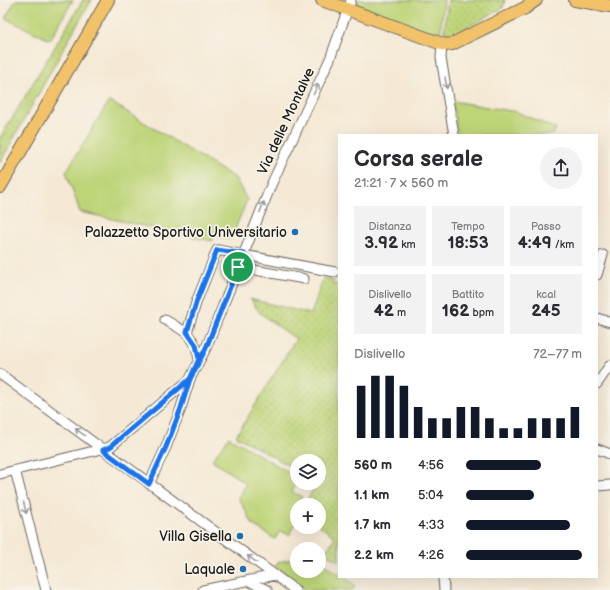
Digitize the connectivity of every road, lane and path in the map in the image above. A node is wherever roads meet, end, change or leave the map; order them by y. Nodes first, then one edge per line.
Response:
1 (108, 0) edge
2 (322, 0) edge
3 (536, 0) edge
4 (575, 0) edge
5 (348, 4) edge
6 (610, 6) edge
7 (442, 44) junction
8 (454, 134) edge
9 (0, 187) edge
10 (244, 254) junction
11 (603, 255) dead end
12 (238, 267) junction
13 (336, 272) dead end
14 (598, 272) edge
15 (304, 279) dead end
16 (598, 318) edge
17 (165, 320) dead end
18 (610, 322) edge
19 (187, 332) junction
20 (199, 359) junction
21 (610, 365) edge
22 (0, 374) edge
23 (603, 376) edge
24 (190, 379) junction
25 (598, 449) edge
26 (103, 450) junction
27 (610, 454) edge
28 (15, 470) junction
29 (0, 474) edge
30 (149, 484) junction
31 (610, 485) edge
32 (598, 486) edge
33 (274, 575) junction
34 (443, 578) edge
35 (249, 581) junction
36 (46, 590) edge
37 (203, 590) edge
38 (268, 590) edge
39 (295, 590) edge
40 (444, 590) edge

1 - 9 main road
2 - 5 main road
3 - 7 main road
4 - 6 main road
5 - 7 main road
10 -> 5 street, Via delle Montalve
7 -> 8 street
10 - 12 street, Via delle Montalve
10 - 13 street
10 - 19 street
11 - 14 street
12 - 15 street
12 - 20 street, Via delle Montalve
16 - 18 street
17 - 19 street
19 - 20 street
20 - 24 street, Via delle Montalve
21 - 23 street
26 -> 22 street
24 - 26 street
24 - 30 street, Via delle Montalve
25 - 27 street
26 - 28 street
26 - 30 street
28 - 29 street
28 -> 36 street
33 -> 30 street
31 - 32 street
33 - 35 street
33 - 38 street
33 - 39 street
34 - 40 street
35 - 37 street
35 - 38 street

